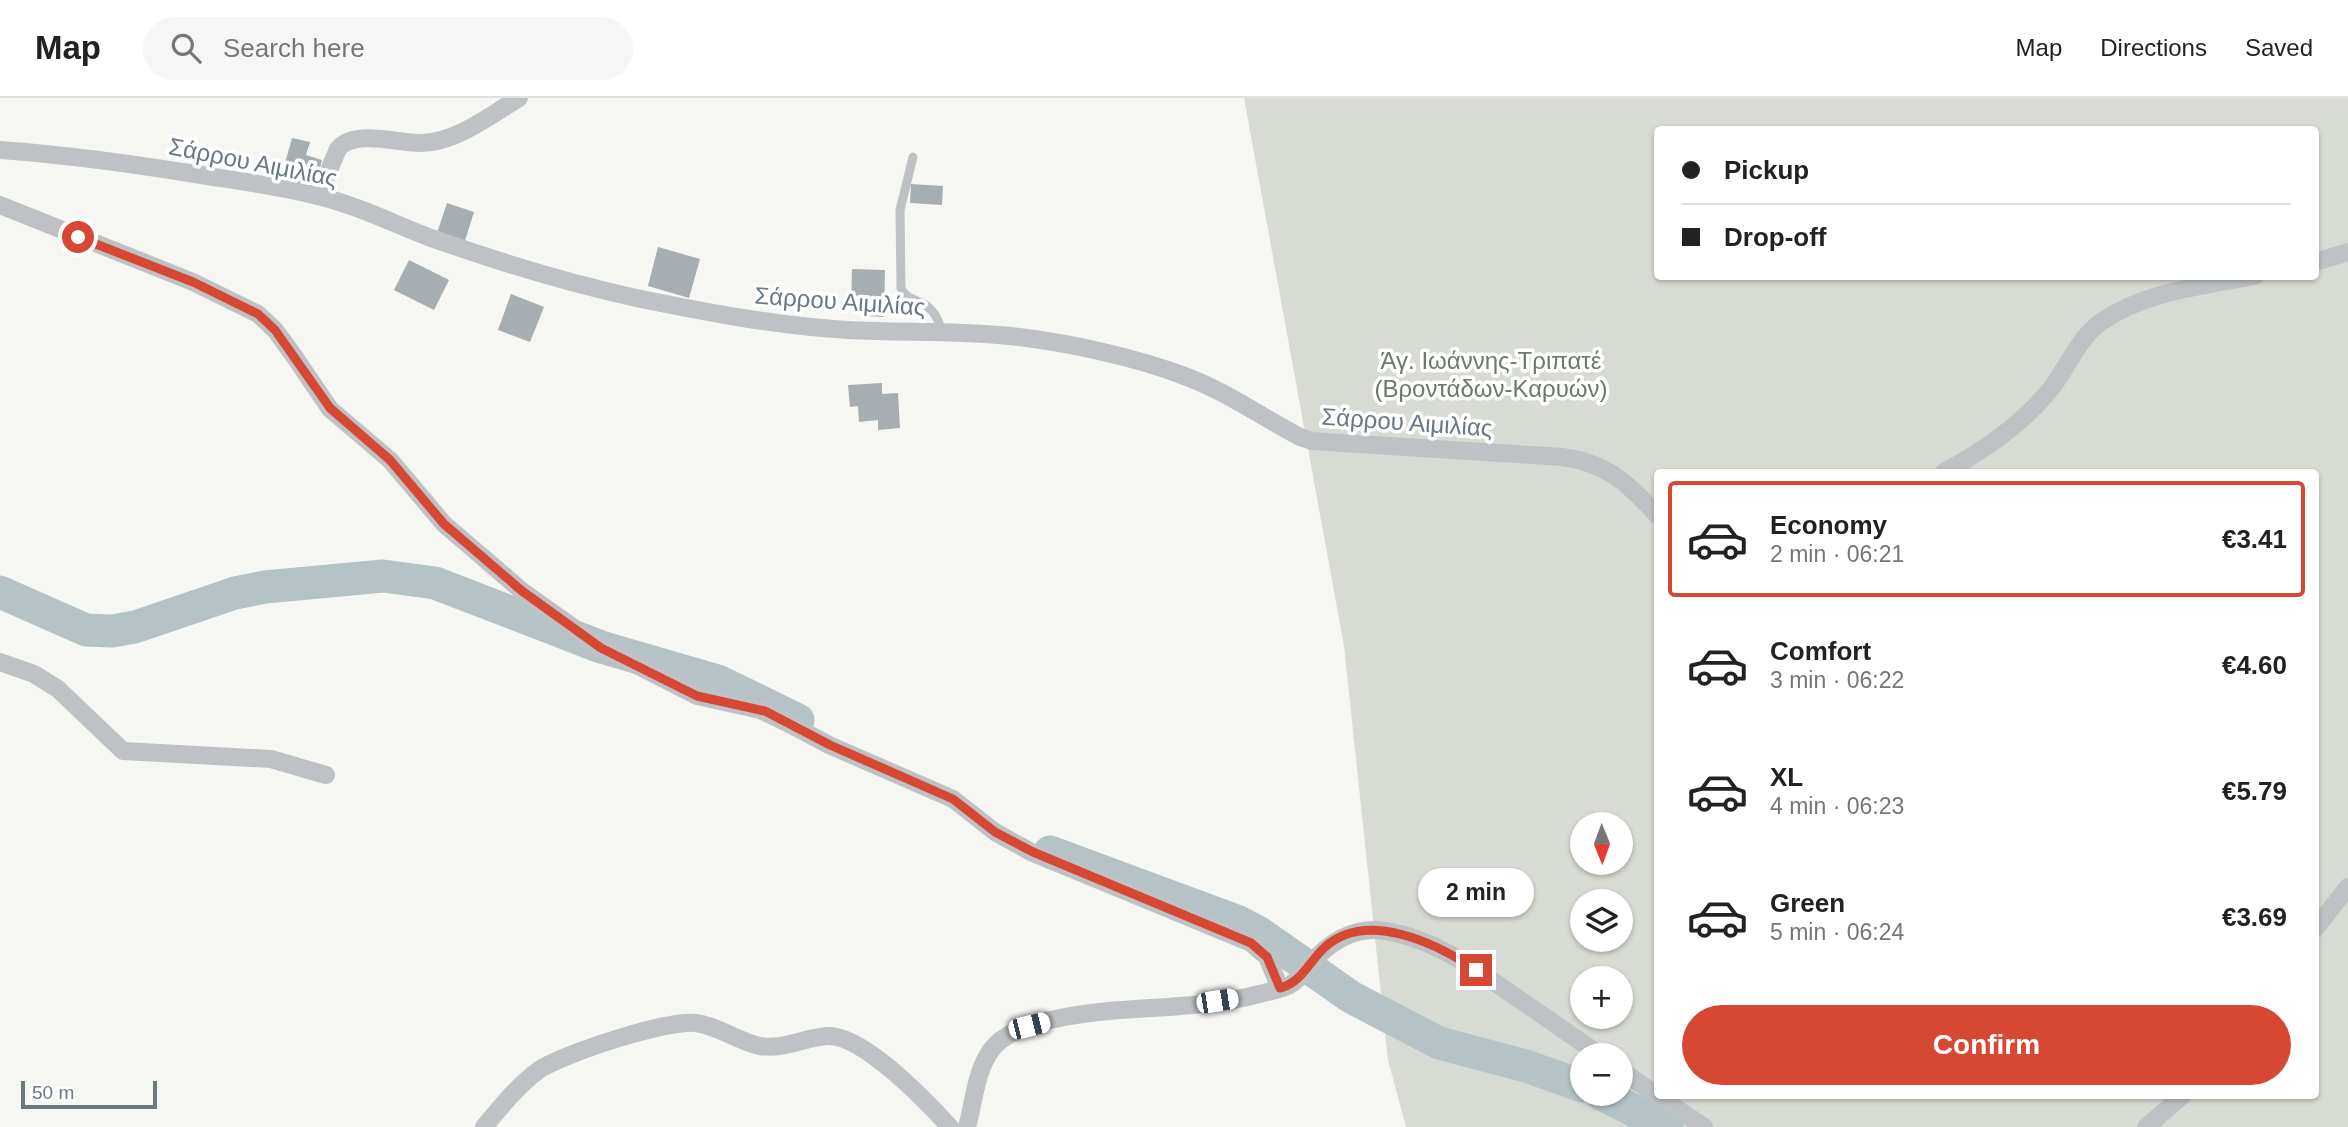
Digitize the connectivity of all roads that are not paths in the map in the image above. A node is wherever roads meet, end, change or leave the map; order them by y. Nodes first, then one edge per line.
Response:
1 (519, 98) edge
2 (0, 150) edge
3 (913, 157) dead end
4 (318, 197) junction
5 (0, 205) edge
6 (2348, 252) edge
7 (2319, 261) edge
8 (2236, 280) edge
9 (942, 333) junction
10 (1949, 469) edge
11 (1654, 512) edge
12 (0, 662) edge
13 (326, 775) dead end
14 (2348, 887) edge
15 (2319, 924) edge
16 (1288, 984) junction
17 (1582, 1043) edge
18 (1633, 1079) edge
19 (1654, 1092) edge
20 (1664, 1099) edge
21 (2179, 1099) edge
22 (484, 1127) edge
23 (950, 1127) edge
24 (967, 1127) edge
25 (1704, 1127) edge
26 (2146, 1127) edge

1 - 4 street
2 - 4 street, Σάρρου Αιμιλίας
3 - 9 lane
4 - 9 street, Σάρρου Αιμιλίας
5 - 16 street
6 - 7 street
8 - 10 street
9 - 11 street, Σάρρου Αιμιλίας
12 - 13 street
14 - 15 street
16 - 17 street
16 - 24 street
18 - 19 street
20 - 25 street
21 - 26 street
22 - 23 street

